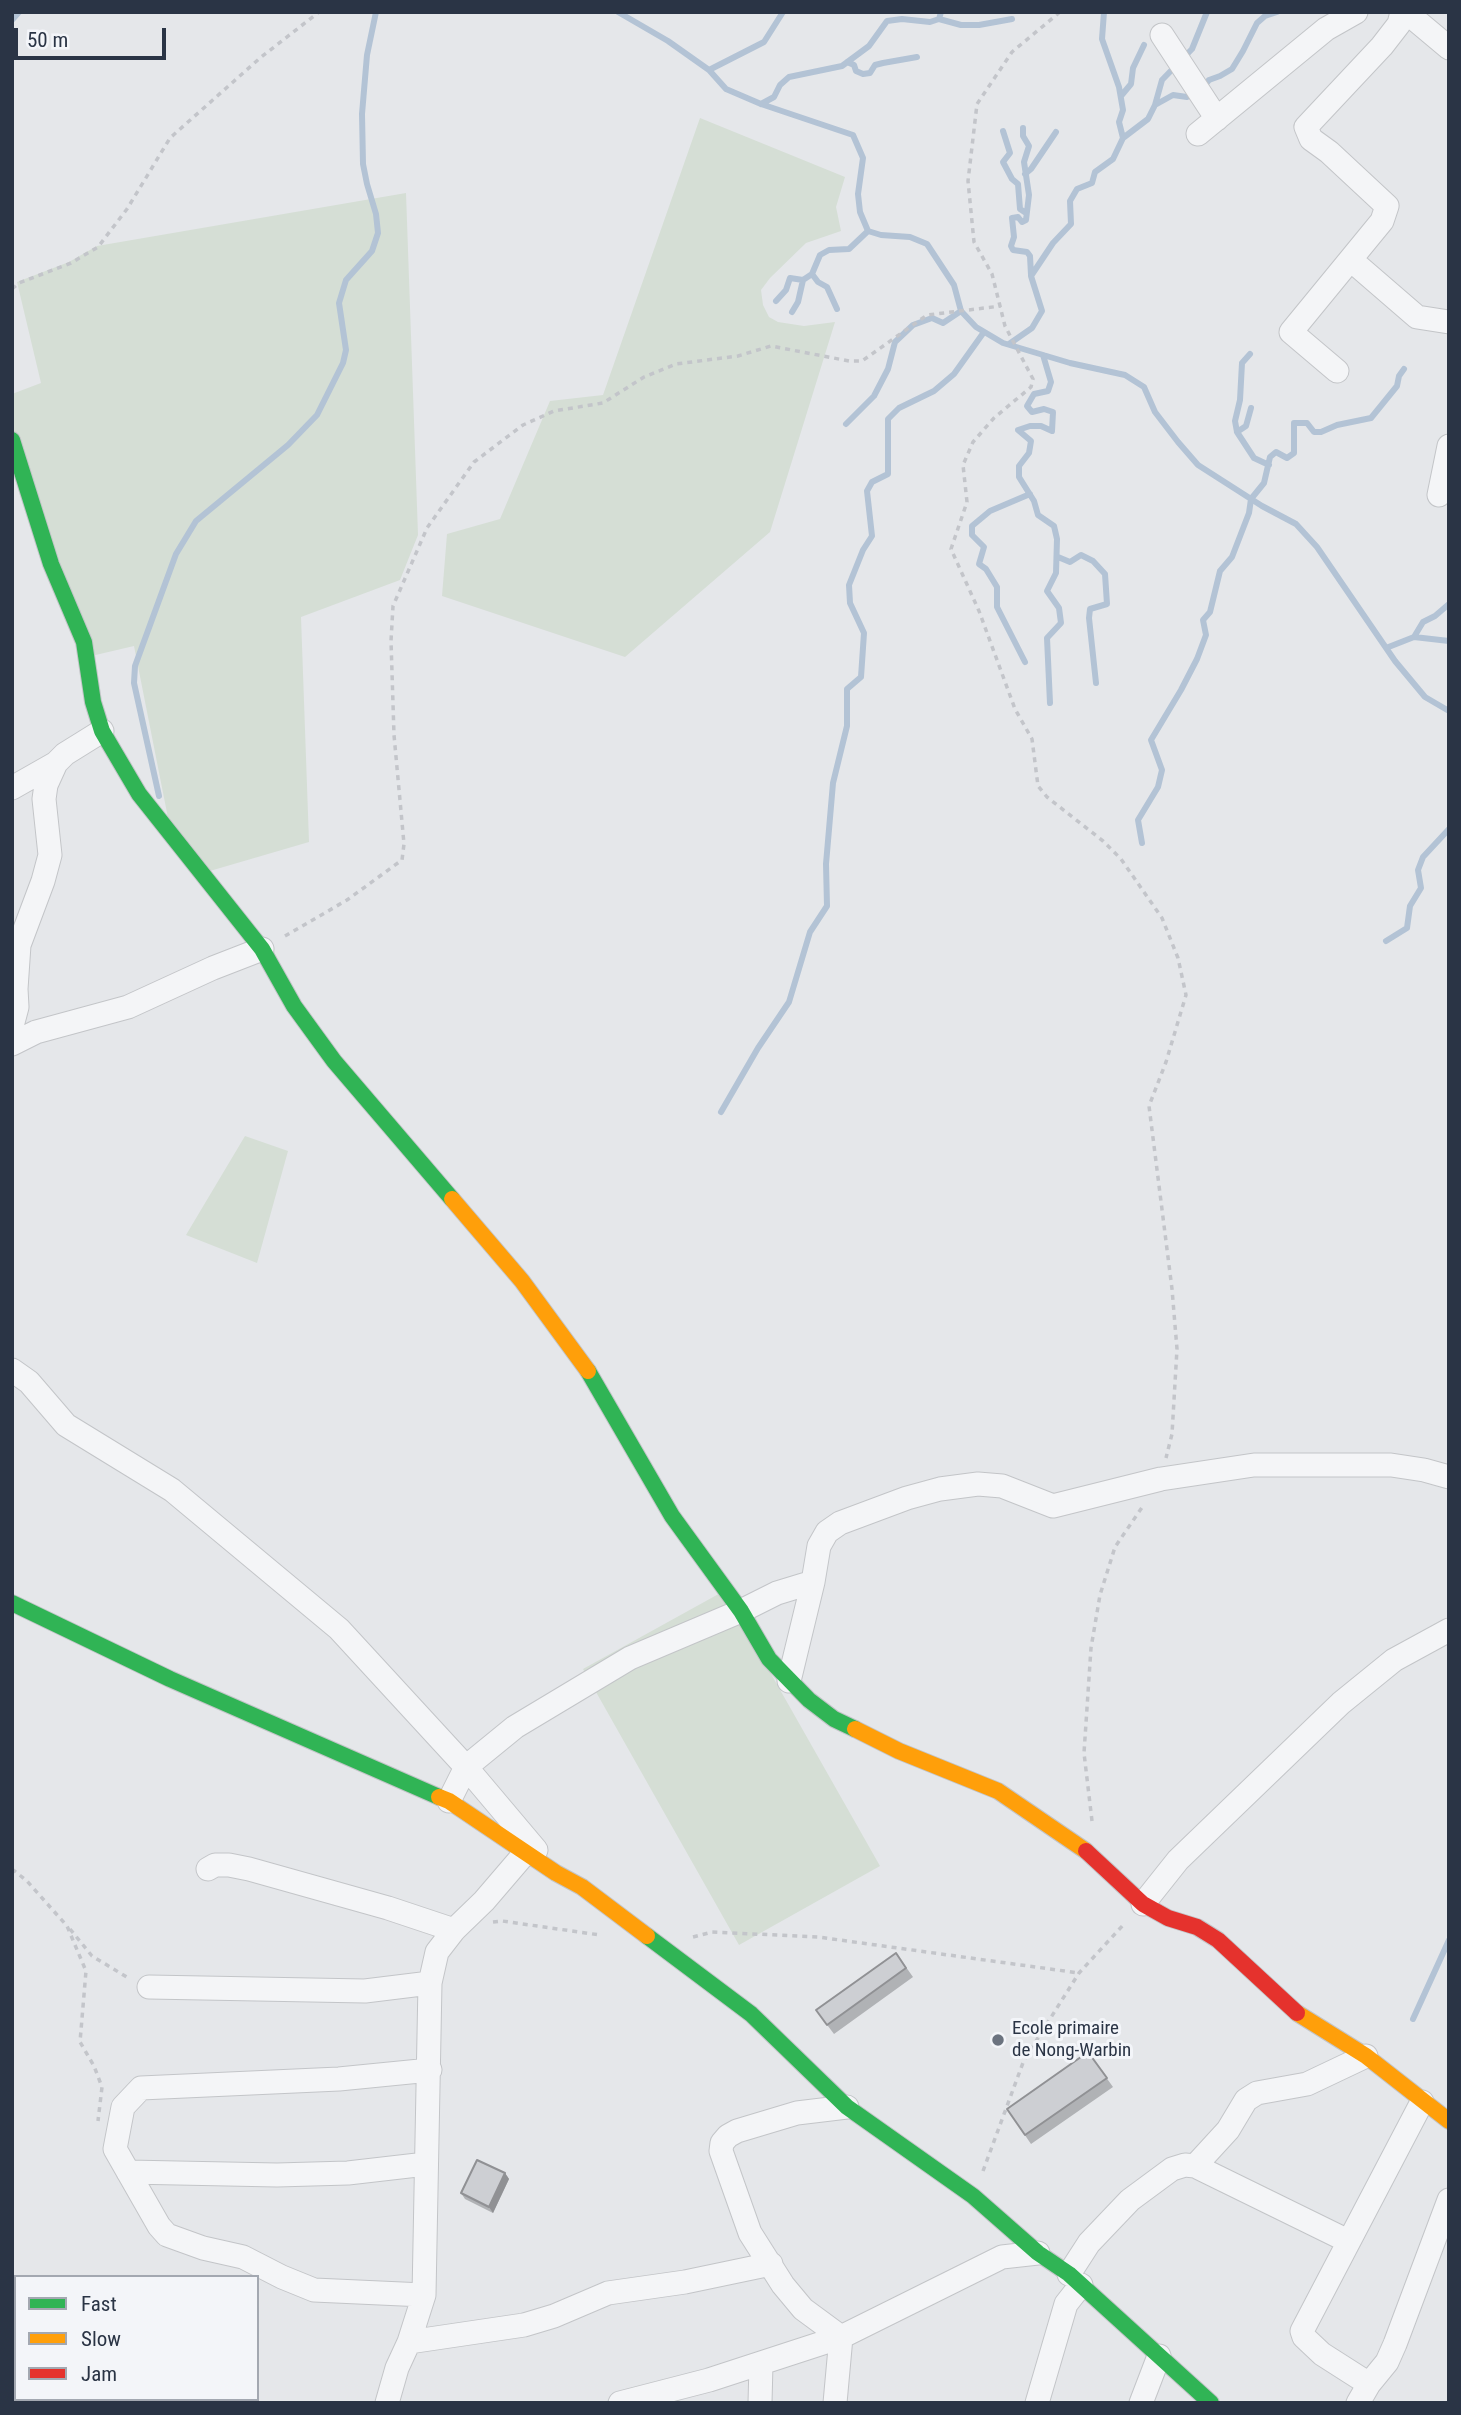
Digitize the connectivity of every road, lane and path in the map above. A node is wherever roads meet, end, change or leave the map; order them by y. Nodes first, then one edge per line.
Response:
1 (319, 12) edge
2 (1060, 12) edge
3 (1356, 12) edge
4 (1404, 12) edge
5 (1162, 35) dead end
6 (1449, 48) edge
7 (1217, 119) junction
8 (1198, 134) dead end
9 (1351, 260) junction
10 (12, 289) edge
11 (1001, 306) junction
12 (1449, 322) edge
13 (1337, 371) dead end
14 (12, 440) edge
15 (1449, 446) edge
16 (1439, 495) dead end
17 (102, 731) junction
18 (56, 763) junction
19 (12, 788) edge
20 (262, 949) junction
21 (12, 1026) edge
22 (12, 1044) edge
23 (12, 1370) edge
24 (1449, 1477) edge
25 (1161, 1479) junction
26 (813, 1582) junction
27 (12, 1603) edge
28 (741, 1611) junction
29 (1449, 1630) edge
30 (789, 1681) junction
31 (466, 1767) junction
32 (449, 1801) junction
33 (526, 1852) junction
34 (1096, 1859) junction
35 (208, 1868) dead end
36 (12, 1869) edge
37 (556, 1873) junction
38 (1143, 1904) junction
39 (490, 1923) dead end
40 (67, 1926) junction
41 (454, 1930) junction
42 (607, 1937) dead end
43 (660, 1946) junction
44 (1079, 1973) junction
45 (430, 1983) junction
46 (149, 1987) joint
47 (1366, 2056) junction
48 (430, 2070) junction
49 (1422, 2102) junction
50 (847, 2107) junction
51 (1449, 2120) edge
52 (115, 2149) junction
53 (426, 2164) junction
54 (1195, 2166) junction
55 (128, 2172) junction
56 (974, 2196) junction
57 (1449, 2200) edge
58 (1348, 2241) junction
59 (1038, 2253) junction
60 (771, 2264) junction
61 (1075, 2280) junction
62 (424, 2295) junction
63 (841, 2337) junction
64 (409, 2342) junction
65 (1158, 2356) junction
66 (761, 2364) junction
67 (1363, 2393) edge
68 (387, 2403) edge
69 (620, 2403) edge
70 (760, 2403) edge
71 (835, 2403) edge
72 (1037, 2403) edge
73 (1141, 2403) edge
74 (1211, 2403) edge

1 - 10 path
2 - 11 path
3 - 7 street
4 - 6 street
4 - 9 street
5 - 7 street
7 - 8 street
9 - 12 street
9 - 13 street
11 - 20 path
11 - 25 path
14 - 17 street
15 - 16 street
17 - 18 street
17 - 20 street
18 - 19 street
18 - 21 street
20 - 22 street
20 - 28 street
23 - 31 street
24 - 25 street
25 - 26 street
25 - 34 path
26 - 28 street
26 - 30 street
27 - 32 street
28 - 30 street
28 - 31 street
29 - 38 street
30 - 34 street
31 - 32 street
31 - 37 street
32 - 33 street
33 - 37 street
33 - 41 street
34 - 38 street
35 - 41 street
36 - 40 path
37 - 43 street
38 - 44 path
38 - 47 street
39 - 42 path
40 - 46 path
40 - 52 path
41 - 45 street
43 - 44 path
43 - 50 street
44 - 56 path
45 - 46 street
45 - 48 street
47 - 49 street
47 - 54 street
48 - 52 street
48 - 53 street
49 - 51 street
49 - 58 street
50 - 56 street
50 - 60 street
52 - 55 street
53 - 55 street
53 - 62 street
54 - 58 street
54 - 61 street
55 - 62 street
56 - 59 street
57 - 67 street
58 - 67 street
59 - 61 street
59 - 63 street
60 - 63 street
60 - 64 street
61 - 65 street
61 - 72 street
62 - 64 street
63 - 66 street
63 - 71 street
64 - 68 street
65 - 73 street
65 - 74 street
66 - 69 street
66 - 70 street

